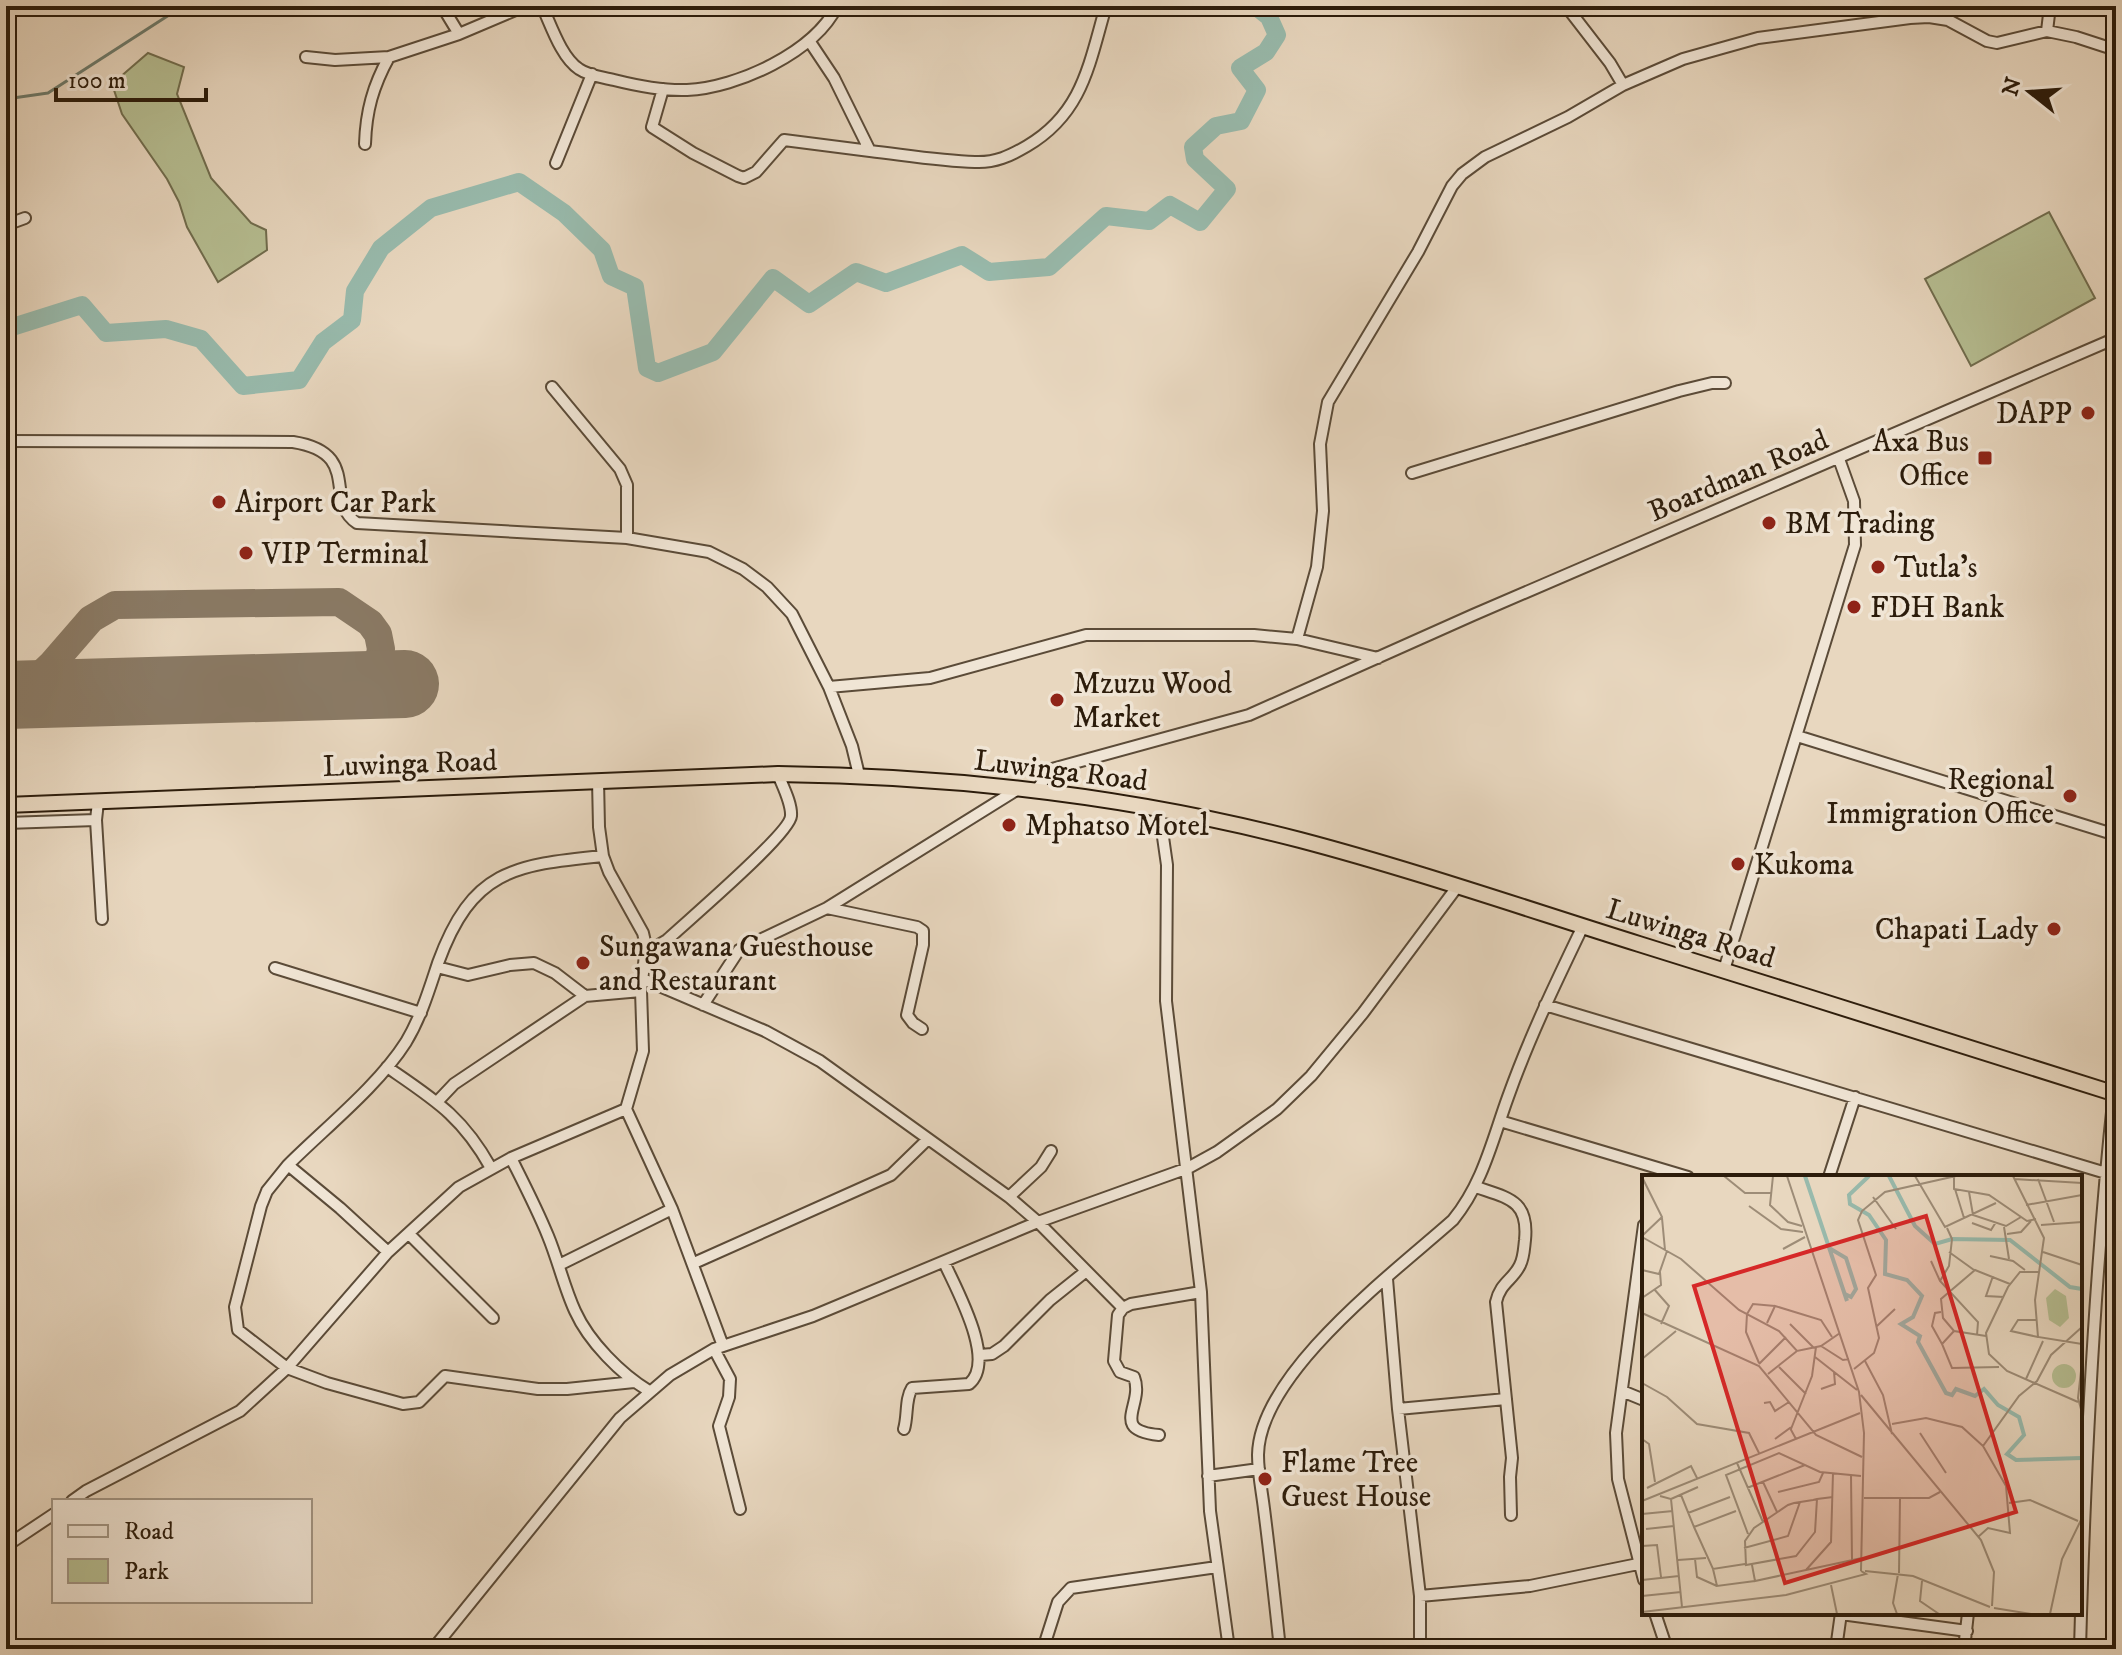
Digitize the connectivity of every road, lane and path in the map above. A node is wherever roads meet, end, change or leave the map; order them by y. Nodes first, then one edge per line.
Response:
1 (442, 6) edge
2 (525, 6) edge
3 (542, 6) edge
4 (837, 6) edge
5 (1106, 6) edge
6 (1566, 6) edge
7 (2050, 6) edge
8 (2047, 31) junction
9 (459, 34) junction
10 (810, 42) junction
11 (2116, 50) edge
12 (306, 57) dead end
13 (389, 57) junction
14 (592, 74) junction
15 (1623, 85) junction
16 (663, 89) junction
17 (365, 144) dead end
18 (870, 151) junction
19 (556, 163) dead end
20 (25, 218) dead end
21 (6, 225) edge
22 (2116, 338) edge
23 (1725, 383) dead end
24 (552, 387) dead end
25 (6, 441) edge
26 (1839, 459) junction
27 (1412, 473) dead end
28 (627, 538) junction
29 (1297, 639) junction
30 (1378, 658) junction
31 (829, 687) junction
32 (1797, 736) junction
33 (778, 774) junction
34 (859, 775) junction
35 (598, 780) junction
36 (1020, 788) junction
37 (1036, 791) junction
38 (98, 802) junction
39 (6, 805) edge
40 (1159, 809) junction
41 (96, 820) junction
42 (6, 823) edge
43 (2116, 835) edge
44 (603, 856) junction
45 (1457, 887) junction
46 (827, 908) junction
47 (102, 919) dead end
48 (1583, 926) junction
49 (646, 946) junction
50 (437, 967) junction
51 (275, 968) dead end
52 (1724, 970) junction
53 (642, 985) junction
54 (585, 996) junction
55 (703, 1005) junction
56 (1545, 1005) junction
57 (421, 1013) junction
58 (922, 1029) dead end
59 (387, 1067) junction
60 (2115, 1093) edge
61 (1855, 1097) junction
62 (437, 1102) junction
63 (626, 1109) junction
64 (1500, 1121) junction
65 (928, 1139) junction
66 (1051, 1151) dead end
67 (511, 1158) junction
68 (288, 1165) junction
69 (491, 1168) junction
70 (1188, 1168) junction
71 (1652, 1172) edge
72 (2106, 1173) junction
73 (1674, 1175) edge
74 (1830, 1175) edge
75 (1476, 1187) junction
76 (1009, 1197) junction
77 (672, 1209) junction
78 (1038, 1222) junction
79 (409, 1234) junction
80 (1642, 1250) edge
81 (388, 1252) junction
82 (944, 1262) junction
83 (694, 1263) junction
84 (559, 1265) junction
85 (1085, 1272) junction
86 (1640, 1275) edge
87 (1387, 1279) junction
88 (1201, 1292) junction
89 (1123, 1308) junction
90 (493, 1318) dead end
91 (719, 1348) junction
92 (980, 1355) junction
93 (287, 1368) junction
94 (634, 1382) junction
95 (649, 1391) junction
96 (1622, 1391) junction
97 (1506, 1399) junction
98 (1642, 1399) edge
99 (1398, 1409) junction
100 (904, 1429) dead end
101 (1159, 1435) dead end
102 (1259, 1469) junction
103 (1208, 1476) junction
104 (75, 1499) edge
105 (2082, 1500) edge
106 (740, 1509) dead end
107 (52, 1515) edge
108 (1511, 1515) dead end
109 (6, 1546) edge
110 (1638, 1564) junction
111 (1217, 1567) junction
112 (1642, 1575) edge
113 (1420, 1596) junction
114 (1656, 1615) edge
115 (1841, 1615) edge
116 (1855, 1615) edge
117 (1968, 1615) edge
118 (2080, 1615) edge
119 (1967, 1631) junction
120 (433, 1649) edge
121 (1043, 1649) edge
122 (1229, 1649) edge
123 (1280, 1649) edge
124 (1420, 1649) edge
125 (1667, 1649) edge
126 (1836, 1649) edge
127 (1964, 1649) edge
128 (2080, 1649) edge

1 - 9 street
2 - 9 street
3 - 14 street
4 - 10 street
5 - 18 street
6 - 15 street
7 - 8 street
8 - 11 street
8 - 15 street
9 - 13 street
10 - 16 street
10 - 18 street
12 - 13 street
13 - 17 street
14 - 16 street
14 - 19 street
15 - 29 street
16 - 18 street
20 - 21 street
22 - 26 street, Boardman Road
23 - 27 street
24 - 28 street
25 - 28 street
26 - 30 street, Boardman Road
26 - 32 street
28 - 31 street
29 - 30 street
29 - 31 street
30 - 37 street, Boardman Road
31 - 34 street
32 - 43 street
32 - 52 street
33 - 34 highway, Luwinga Road
33 - 35 highway, Luwinga Road
33 - 49 street
34 - 36 highway, Luwinga Road
35 - 38 highway, Luwinga Road
35 - 44 street
36 - 37 highway, Luwinga Road
36 - 46 street
37 - 40 highway, Luwinga Road
38 - 39 highway, Luwinga Road
38 - 41 street
40 - 45 highway, Luwinga Road
40 - 70 street
41 - 42 street
41 - 47 street
44 - 49 street
44 - 50 street
45 - 48 highway, Luwinga Road
45 - 70 street
46 - 55 street
46 - 58 street
48 - 52 highway, Luwinga Road
48 - 56 street
49 - 53 street
50 - 54 street
50 - 57 street
51 - 57 street
52 - 60 highway, Luwinga Road
53 - 54 street
53 - 55 street
53 - 63 street
54 - 62 street
55 - 65 street
56 - 61 street
56 - 64 street
57 - 59 street
59 - 62 street
59 - 68 street
60 - 72 street
61 - 72 street
61 - 74 street
62 - 69 street
63 - 67 street
63 - 77 street
64 - 71 street
64 - 75 street
65 - 76 street
65 - 83 street
66 - 76 street
67 - 69 street
67 - 84 street
68 - 81 street
68 - 93 street
69 - 79 street
70 - 78 street
70 - 88 street
71 - 73 street
72 - 105 street
75 - 87 street
75 - 97 street
76 - 78 street
77 - 83 street
77 - 84 street
78 - 82 street
78 - 85 street
79 - 81 street
79 - 90 street
80 - 86 street
81 - 93 street
82 - 91 street
82 - 92 street
83 - 91 street
84 - 94 street
85 - 89 street
85 - 92 street
86 - 96 street
87 - 99 street
87 - 102 street
88 - 89 street
88 - 103 street
89 - 101 street
91 - 95 street
91 - 106 street
92 - 100 street
93 - 94 street
93 - 104 street
94 - 95 street
95 - 120 street
96 - 98 street
96 - 110 street
97 - 99 street
97 - 108 street
99 - 113 street
102 - 103 street
102 - 123 street
103 - 111 street
107 - 109 street
110 - 112 street
110 - 113 street
111 - 121 street
111 - 122 street
113 - 124 street
114 - 125 street
115 - 126 street
116 - 119 street
117 - 119 street
118 - 128 street
119 - 127 street

